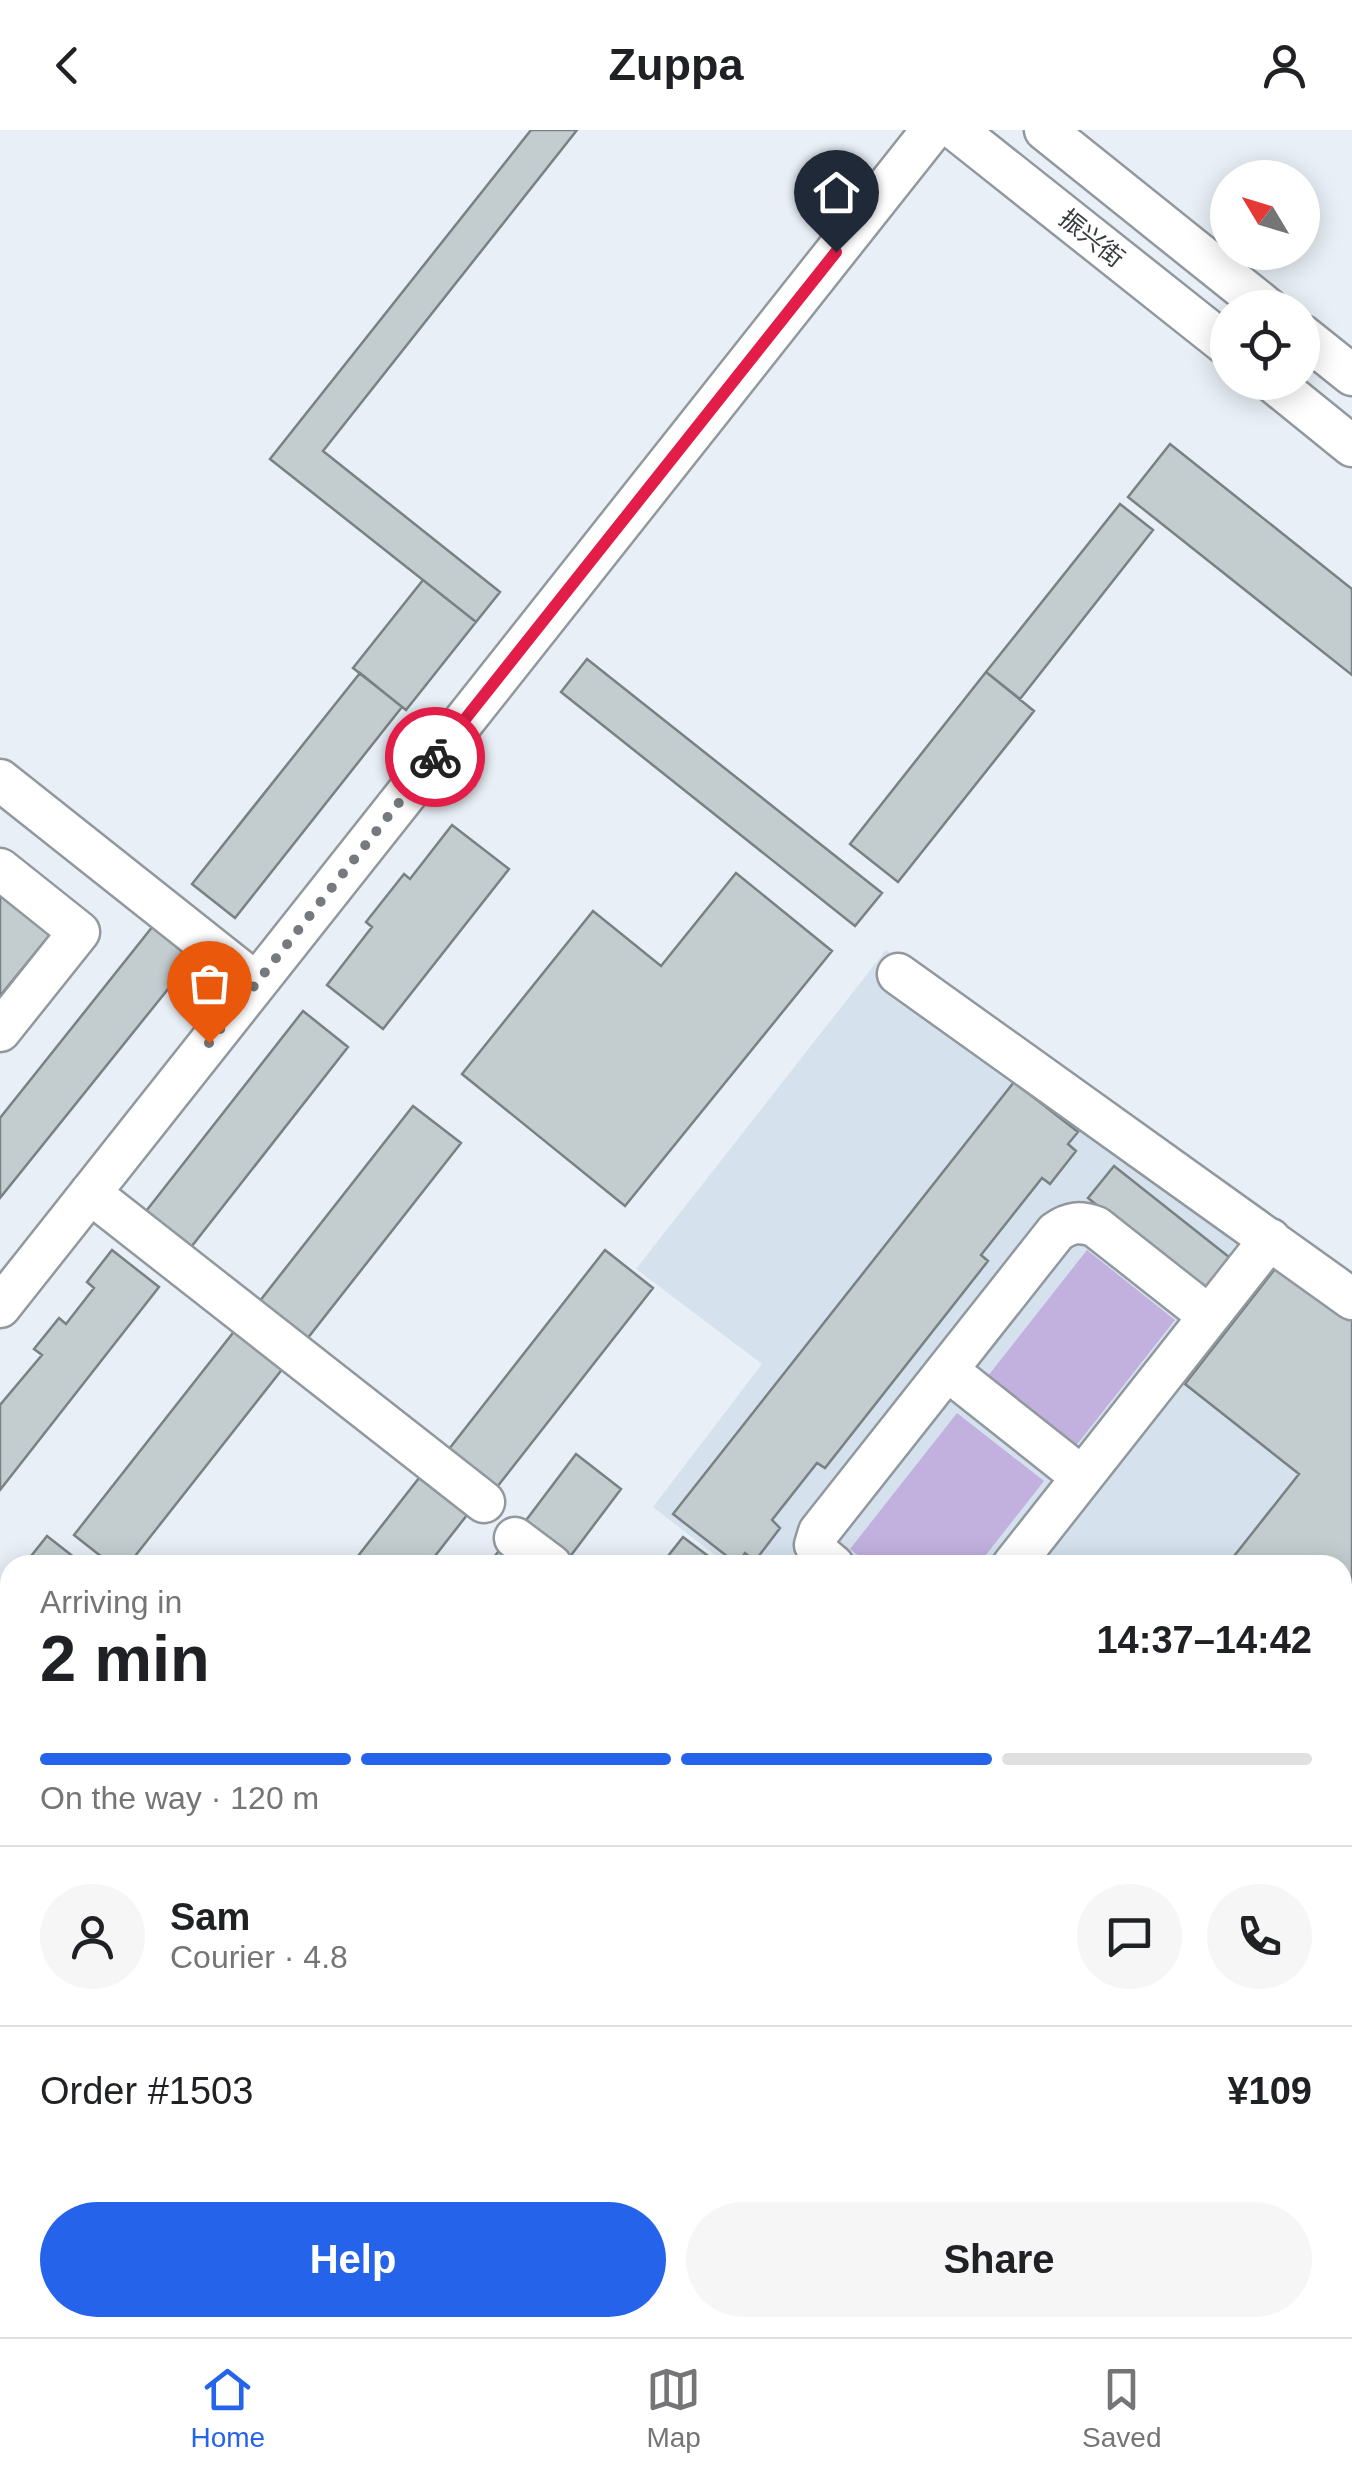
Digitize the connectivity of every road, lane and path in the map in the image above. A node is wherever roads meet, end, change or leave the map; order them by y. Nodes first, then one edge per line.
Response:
1 (932, 130) edge
2 (956, 130) edge
3 (1045, 130) edge
4 (1245, 290) edge
5 (1210, 332) edge
6 (1320, 350) edge
7 (1352, 375) edge
8 (1295, 400) edge
9 (1352, 446) edge
10 (4, 790) edge
11 (0, 869) edge
12 (898, 974) dead end
13 (256, 983) junction
14 (0, 1031) edge
15 (90, 1193) junction
16 (1270, 1239) junction
17 (1352, 1300) edge
18 (0, 1306) edge
19 (1209, 1316) junction
20 (947, 1370) junction
21 (1082, 1477) junction
22 (484, 1502) dead end
23 (515, 1538) dead end
24 (538, 1555) edge
25 (820, 1555) edge
26 (1021, 1555) edge

1 - 13 street
2 - 5 street, 振兴街
3 - 4 street
6 - 7 street
8 - 9 street
10 - 13 street
11 - 14 street
12 - 16 street
13 - 15 street
15 - 18 street
15 - 22 street
16 - 17 street
16 - 19 street
19 - 20 street
19 - 21 street
20 - 21 street
20 - 25 street
21 - 26 street
23 - 24 street

